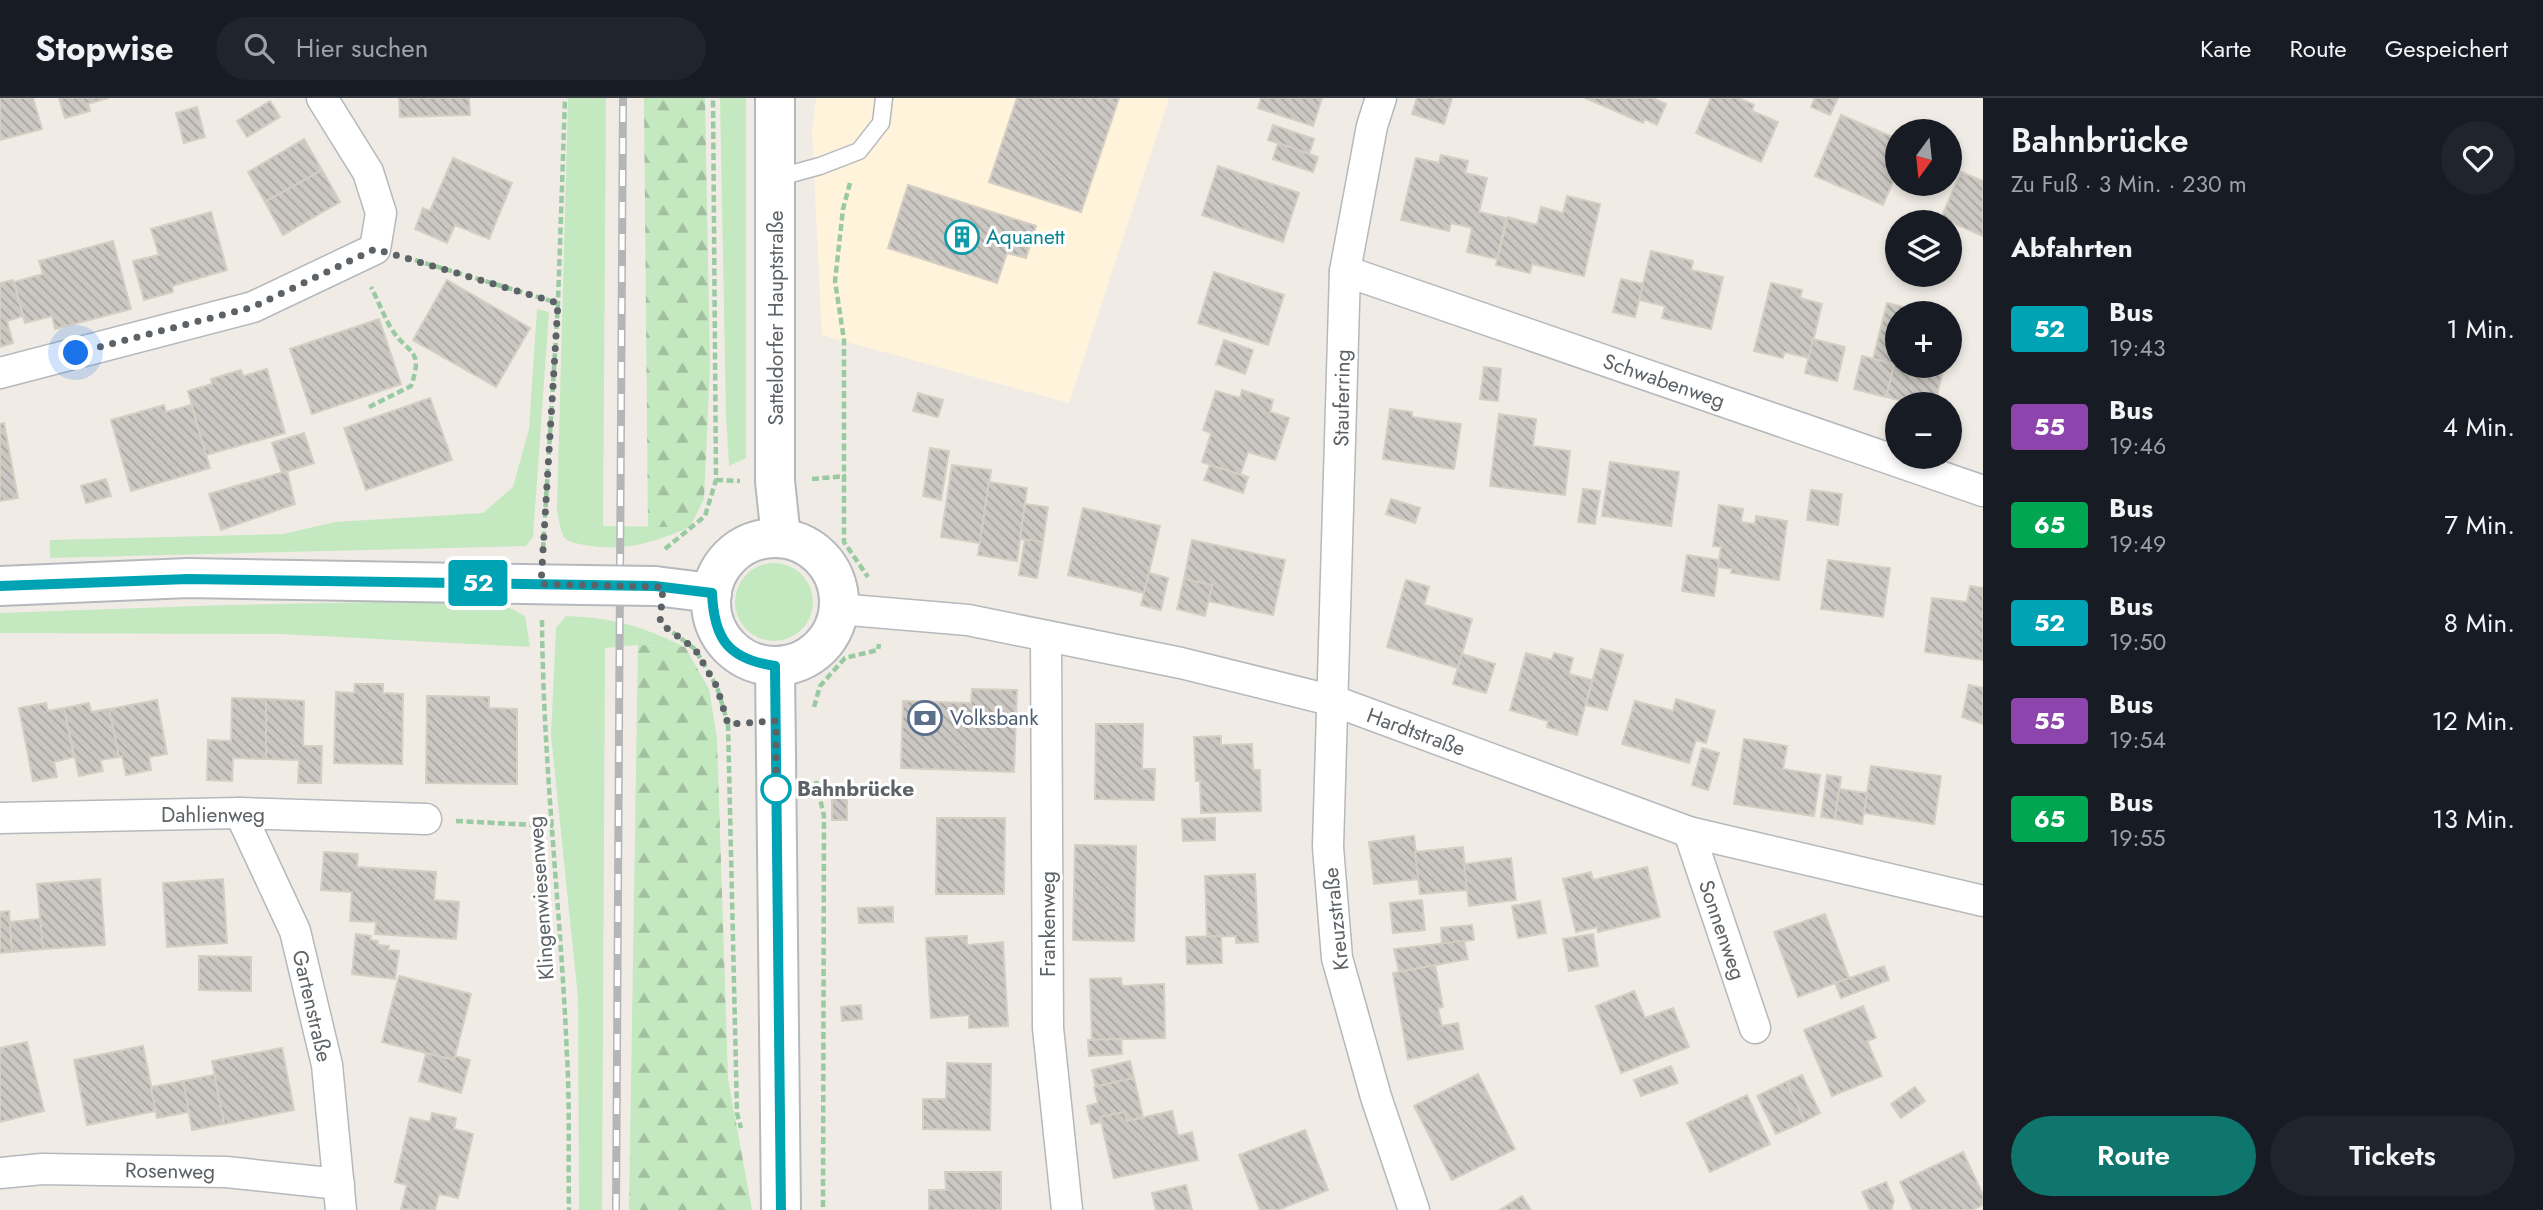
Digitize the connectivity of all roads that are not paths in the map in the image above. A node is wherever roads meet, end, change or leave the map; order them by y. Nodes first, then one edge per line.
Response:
1 (322, 98) edge
2 (775, 98) edge
3 (884, 98) edge
4 (1381, 98) edge
5 (776, 178) junction
6 (1345, 271) junction
7 (0, 373) edge
8 (1983, 492) edge
9 (781, 538) junction
10 (0, 586) edge
11 (712, 593) junction
12 (838, 609) junction
13 (1046, 637) junction
14 (775, 666) junction
15 (1334, 701) junction
16 (240, 813) junction
17 (0, 818) edge
18 (426, 819) road end
19 (1689, 832) junction
20 (1983, 901) edge
21 (1755, 1028) dead end
22 (0, 1173) edge
23 (340, 1197) edge
24 (781, 1210) edge
25 (1067, 1210) edge
26 (1414, 1210) edge

1 - 7 street
2 - 5 street, Satteldorfer Hauptstraße
3 - 5 lane
4 - 6 street, Stauferring
5 - 9 street, Satteldorfer Hauptstraße
6 - 8 street, Schwabenweg
6 - 15 street, Stauferring
9 - 11 street
9 - 12 street
10 - 11 street, bridge
11 - 14 street
12 - 13 street, Hardtstraße
12 - 14 street
13 - 15 street, Hardtstraße
13 - 25 street, Frankenweg
14 - 24 street
15 - 19 street, Hardtstraße
15 - 26 street, Kreuzstraße
16 - 17 street, Dahlienweg
16 - 18 street, Dahlienweg
16 - 23 street, Gartenstraße
19 - 20 street, Hardtstraße
19 - 21 street, Sonnenweg
22 - 23 street, Rosenweg

